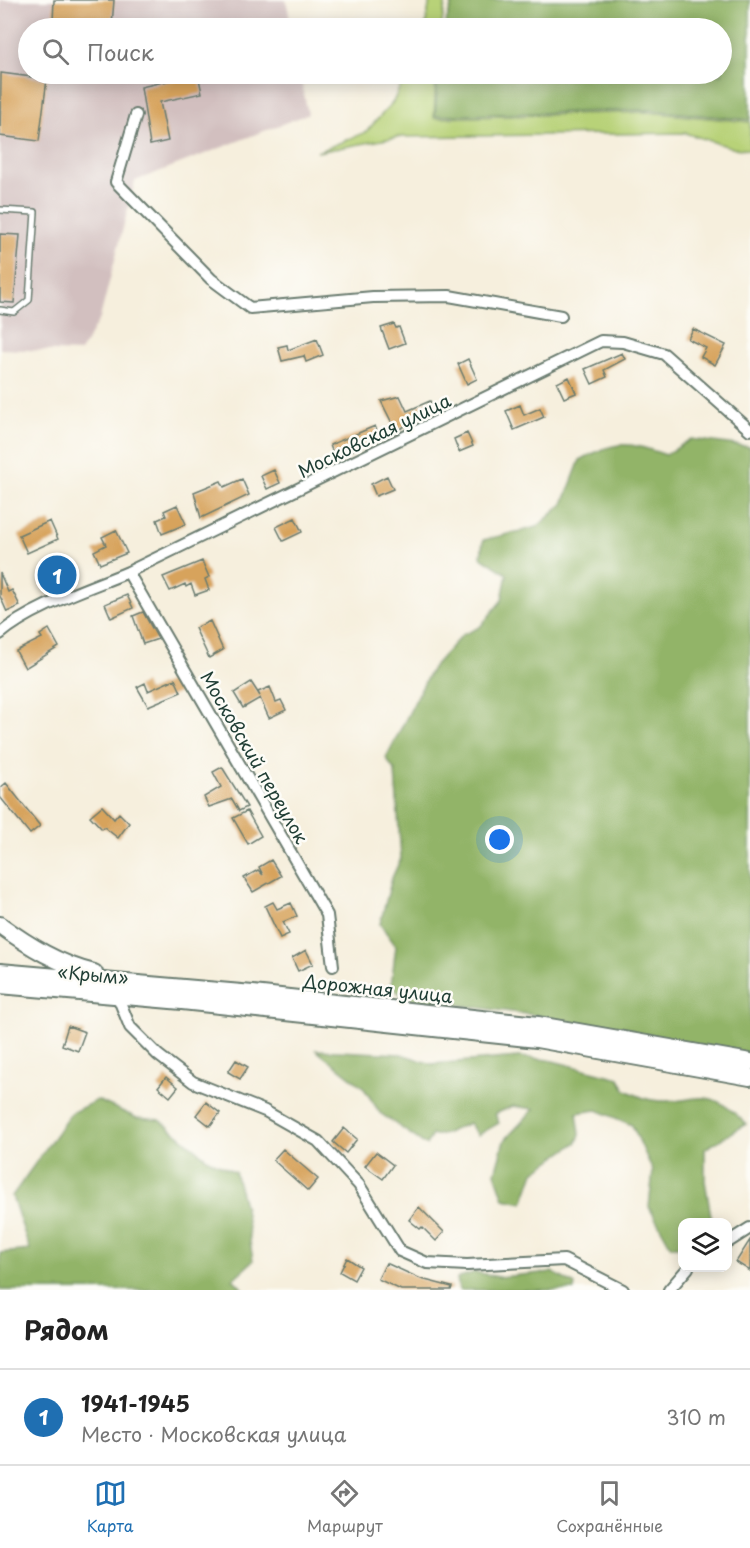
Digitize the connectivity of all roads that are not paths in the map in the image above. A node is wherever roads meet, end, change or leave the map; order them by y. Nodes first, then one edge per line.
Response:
1 (136, 115) dead end
2 (0, 210) edge
3 (0, 310) edge
4 (561, 316) dead end
5 (750, 430) edge
6 (128, 572) junction
7 (0, 634) edge
8 (0, 925) edge
9 (333, 966) dead end
10 (0, 972) edge
11 (0, 985) edge
12 (153, 986) junction
13 (118, 997) junction
14 (182, 1001) joint
15 (750, 1062) edge
16 (750, 1077) edge
17 (750, 1228) edge
18 (732, 1239) edge
19 (685, 1272) edge
20 (623, 1290) edge
21 (669, 1290) edge

1 - 4 street
2 - 3 lane
5 - 6 street, Московская улица
6 - 7 street, Московская улица
6 - 9 street, Московский переулок
8 - 12 main road
10 - 12 main road, Дорожная улица
11 - 13 main road, «Крым»
12 - 15 main road, Дорожная улица
13 - 14 main road, «Крым»
13 - 20 street
14 - 16 main road, Дорожная улица
17 - 18 street
19 - 21 street

